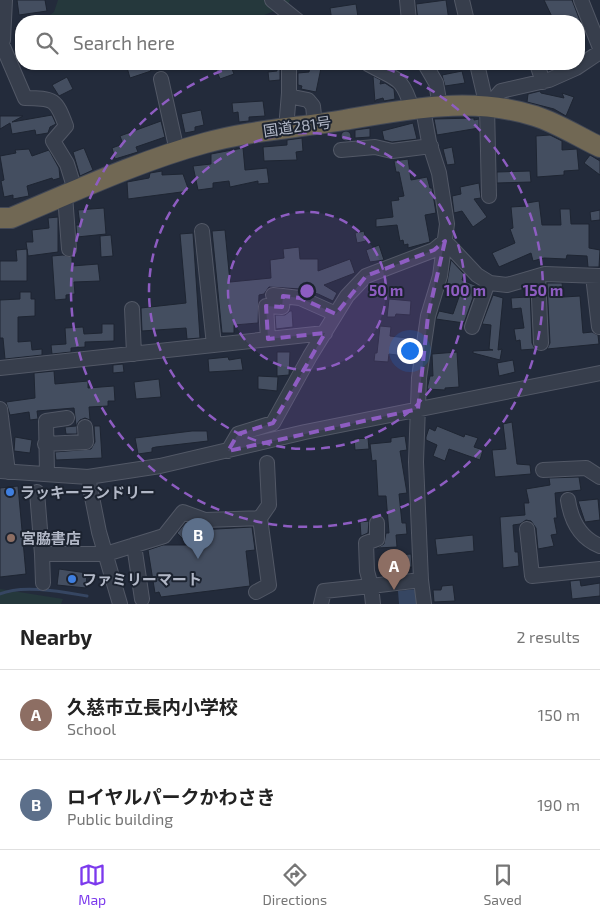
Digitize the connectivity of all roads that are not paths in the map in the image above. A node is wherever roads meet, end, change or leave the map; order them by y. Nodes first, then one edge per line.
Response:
1 (5, 0) edge
2 (272, 0) edge
3 (407, 0) edge
4 (462, 0) edge
5 (580, 0) edge
6 (291, 15) edge
7 (408, 15) edge
8 (466, 15) edge
9 (1, 43) edge
10 (600, 48) edge
11 (600, 52) edge
12 (585, 62) edge
13 (289, 70) edge
14 (379, 70) edge
15 (428, 70) edge
16 (478, 70) edge
17 (539, 70) edge
18 (571, 70) edge
19 (161, 79) dead end
20 (542, 82) junction
21 (289, 93) junction
22 (425, 108) junction
23 (487, 108) junction
24 (315, 125) junction
25 (286, 129) junction
26 (431, 146) junction
27 (600, 147) edge
28 (341, 150) dead end
29 (177, 152) junction
30 (70, 193) junction
31 (489, 196) dead end
32 (0, 218) edge
33 (202, 232) dead end
34 (445, 241) junction
35 (69, 249) dead end
36 (538, 276) junction
37 (596, 276) edge
38 (488, 282) junction
39 (132, 309) dead end
40 (336, 314) junction
41 (472, 327) dead end
42 (600, 327) edge
43 (325, 333) junction
44 (268, 339) junction
45 (541, 343) dead end
46 (214, 345) junction
47 (134, 354) junction
48 (0, 368) edge
49 (600, 373) edge
50 (0, 408) edge
51 (418, 409) junction
52 (67, 418) dead end
53 (85, 427) dead end
54 (45, 444) junction
55 (228, 451) junction
56 (267, 463) dead end
57 (543, 470) dead end
58 (4, 471) edge
59 (48, 473) junction
60 (88, 476) junction
61 (600, 477) edge
62 (38, 492) dead end
63 (568, 500) dead end
64 (260, 518) junction
65 (377, 523) dead end
66 (527, 529) dead end
67 (134, 545) junction
68 (600, 546) edge
69 (42, 554) junction
70 (106, 554) junction
71 (600, 569) edge
72 (421, 580) junction
73 (43, 582) dead end
74 (371, 586) junction
75 (256, 592) dead end
76 (142, 599) dead end
77 (120, 604) edge
78 (321, 604) edge
79 (373, 604) edge
80 (424, 604) edge

1 - 9 street
2 - 6 street
3 - 7 street
4 - 8 street
5 - 10 street
9 - 30 street
11 - 12 street
13 - 21 street
14 - 22 street
15 - 22 street
16 - 23 street
17 - 20 street
18 - 20 street
19 - 29 street
20 - 23 street
21 - 24 street
21 - 25 street
22 - 23 highway, 国道281号
22 - 24 highway, 国道281号
22 - 26 street
23 - 27 highway, 国道281号
23 - 31 street
24 - 25 highway, 国道281号
25 - 29 highway, 国道281号
26 - 28 street
26 - 34 street
29 - 30 highway, 国道281号
30 - 32 highway, 国道281号
30 - 35 street
33 - 46 street
34 - 38 street
34 - 40 street
34 - 51 street
36 - 37 street
36 - 38 street
36 - 45 street
37 - 42 street
38 - 41 street
39 - 47 street
40 - 43 street
40 - 44 street
43 - 44 street
43 - 55 street
44 - 46 street
46 - 47 street
47 - 48 street
49 - 51 street
50 - 58 street
51 - 55 street
51 - 72 street
52 - 54 street
53 - 54 street
54 - 59 street
55 - 60 street
56 - 64 street
57 - 61 street
58 - 59 street
59 - 60 street
60 - 70 street
62 - 69 street
63 - 68 street
64 - 67 street
64 - 75 street
65 - 74 street
66 - 71 street
67 - 70 street
67 - 76 street
69 - 70 street
69 - 73 street
70 - 77 street
72 - 74 street
72 - 80 street
74 - 78 street
74 - 79 street

